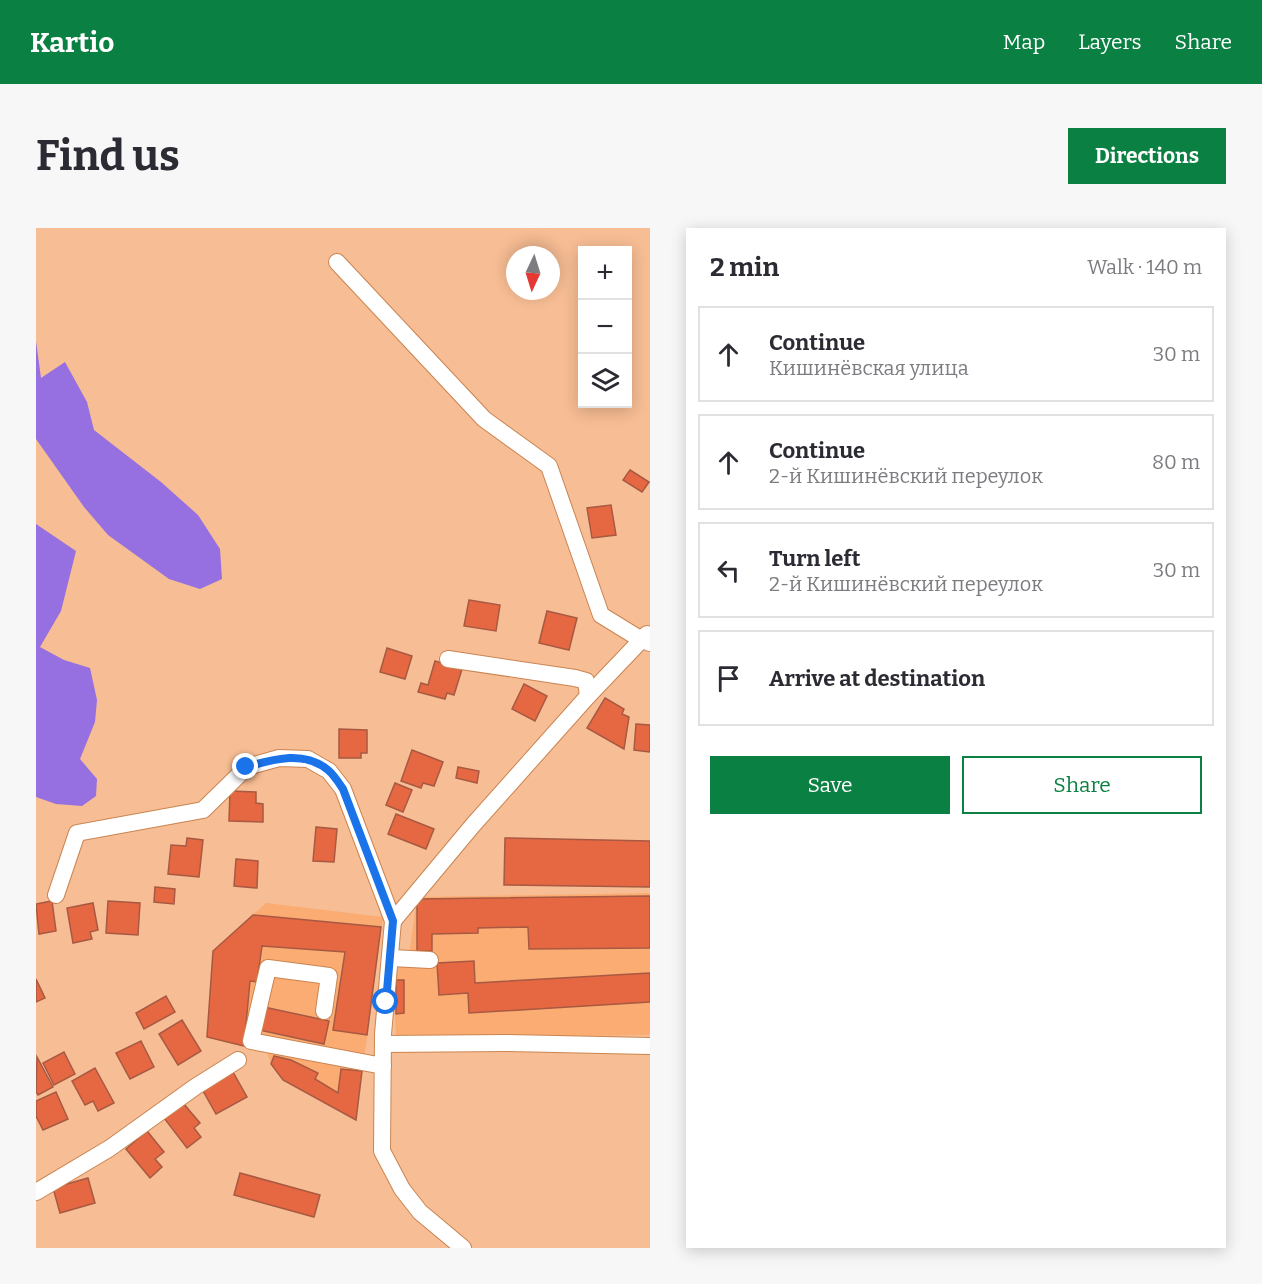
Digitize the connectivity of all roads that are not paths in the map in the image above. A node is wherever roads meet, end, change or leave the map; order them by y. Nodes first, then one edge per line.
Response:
1 (337, 262) dead end
2 (647, 638) edge
3 (448, 659) dead end
4 (588, 696) junction
5 (56, 895) dead end
6 (393, 921) junction
7 (391, 958) junction
8 (430, 960) dead end
9 (324, 1011) dead end
10 (383, 1044) junction
11 (650, 1046) edge
12 (238, 1060) dead end
13 (383, 1066) junction
14 (36, 1192) edge
15 (463, 1248) edge

1 - 2 street
2 - 4 street
3 - 4 street
4 - 6 street
5 - 6 street
6 - 7 street
7 - 8 street
7 - 10 street
9 - 13 street
10 - 11 street
10 - 13 street
12 - 14 street
13 - 15 street

